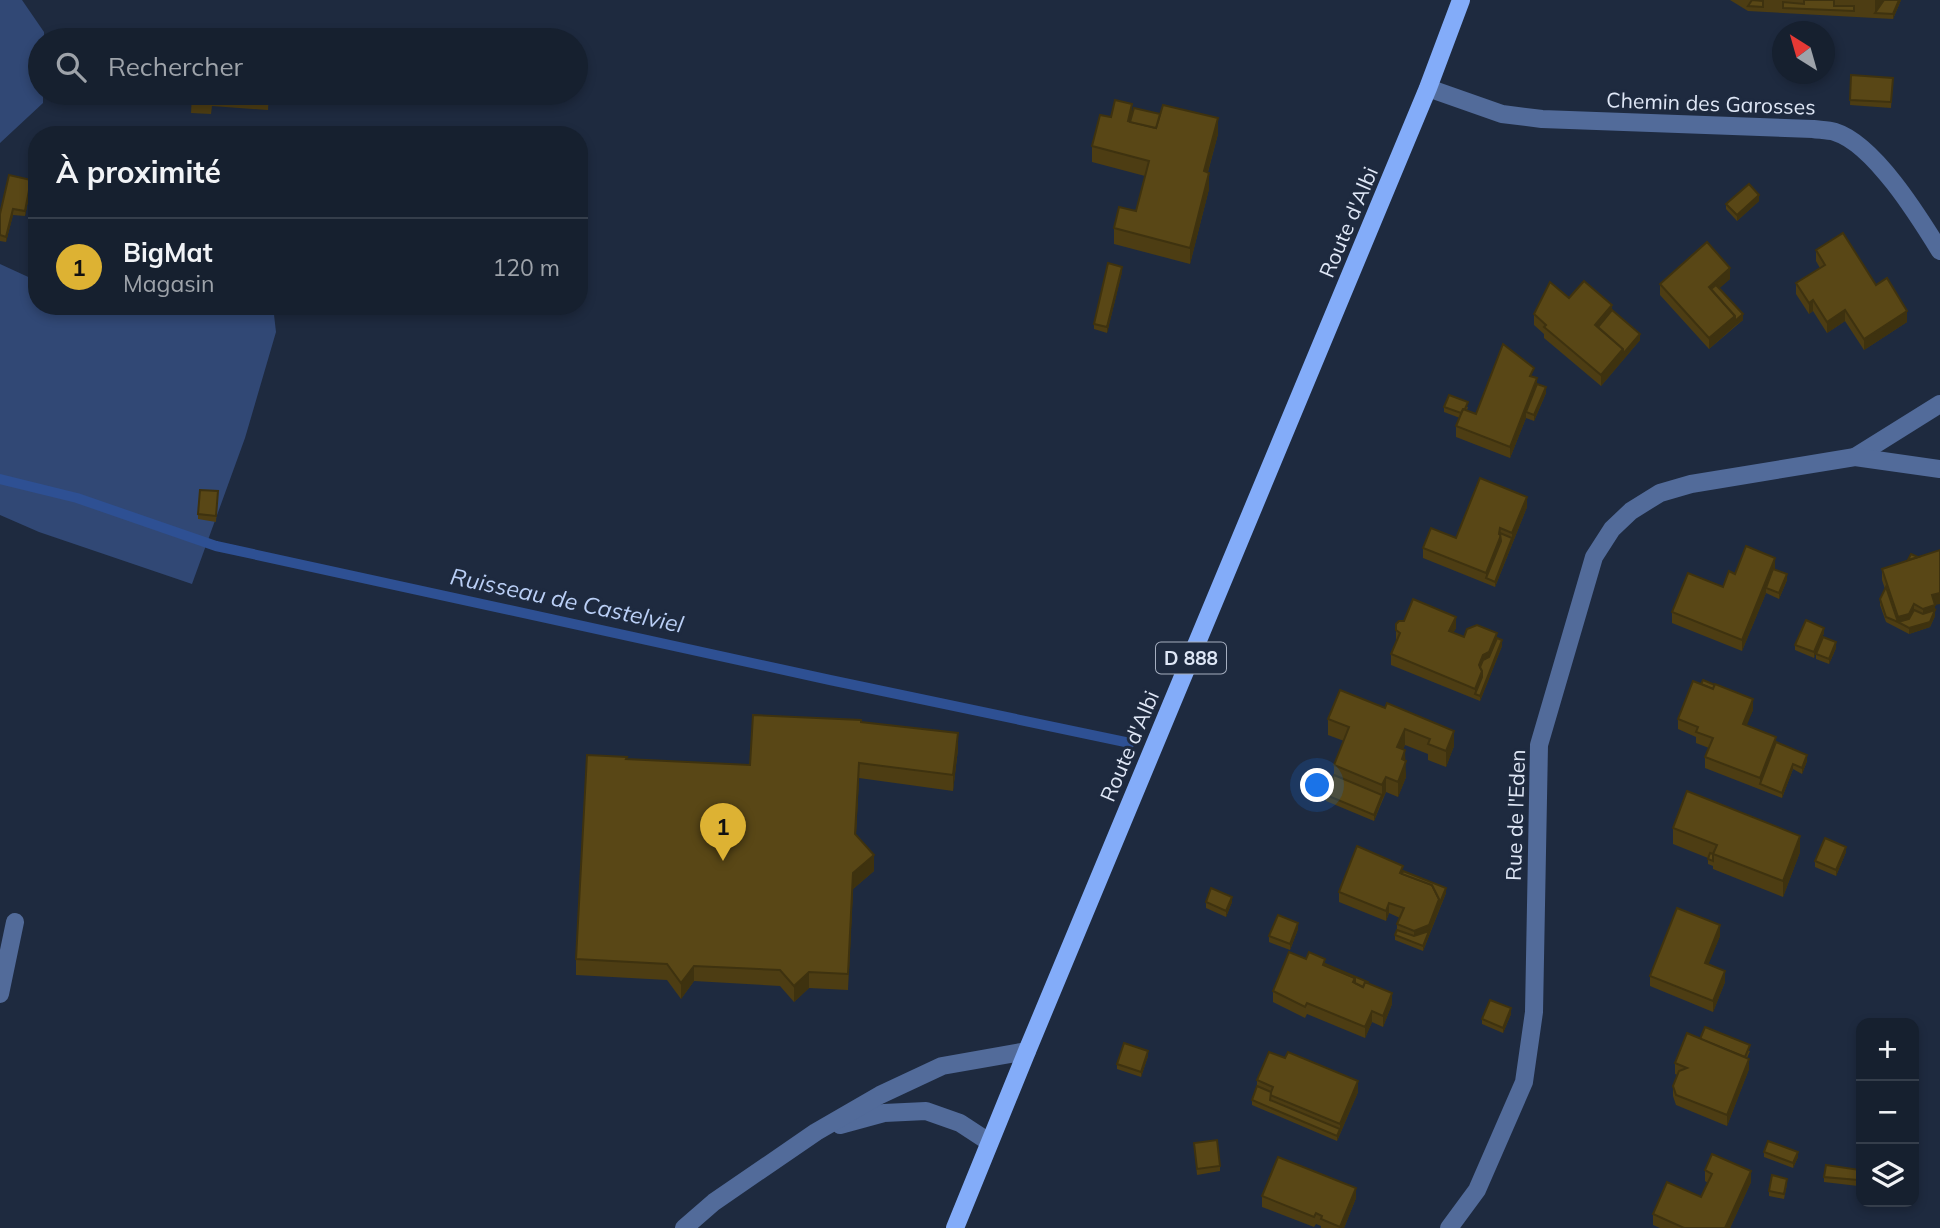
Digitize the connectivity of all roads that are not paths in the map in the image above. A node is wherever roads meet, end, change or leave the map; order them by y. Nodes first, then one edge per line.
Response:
1 (1461, 0) edge
2 (1428, 88) junction
3 (1940, 251) edge
4 (1940, 404) edge
5 (1855, 457) junction
6 (1940, 469) edge
7 (15, 922) dead end
8 (0, 994) edge
9 (1027, 1051) junction
10 (816, 1132) junction
11 (989, 1142) junction
12 (684, 1228) edge
13 (955, 1228) edge
14 (1449, 1228) edge

1 - 2 main road, D 888
2 - 3 street, Chemin des Garosses
2 - 9 main road, Route d'Albi / D 888
4 - 5 street, Rue de l'Eden
5 - 6 street, Rue de l'Eden
5 - 14 street, Rue de l'Eden
7 - 8 street
9 - 10 street
9 - 11 main road, Route d'Albi / D 888
10 - 11 street
10 - 12 street
11 - 13 main road, Route d'Albi / D 888

